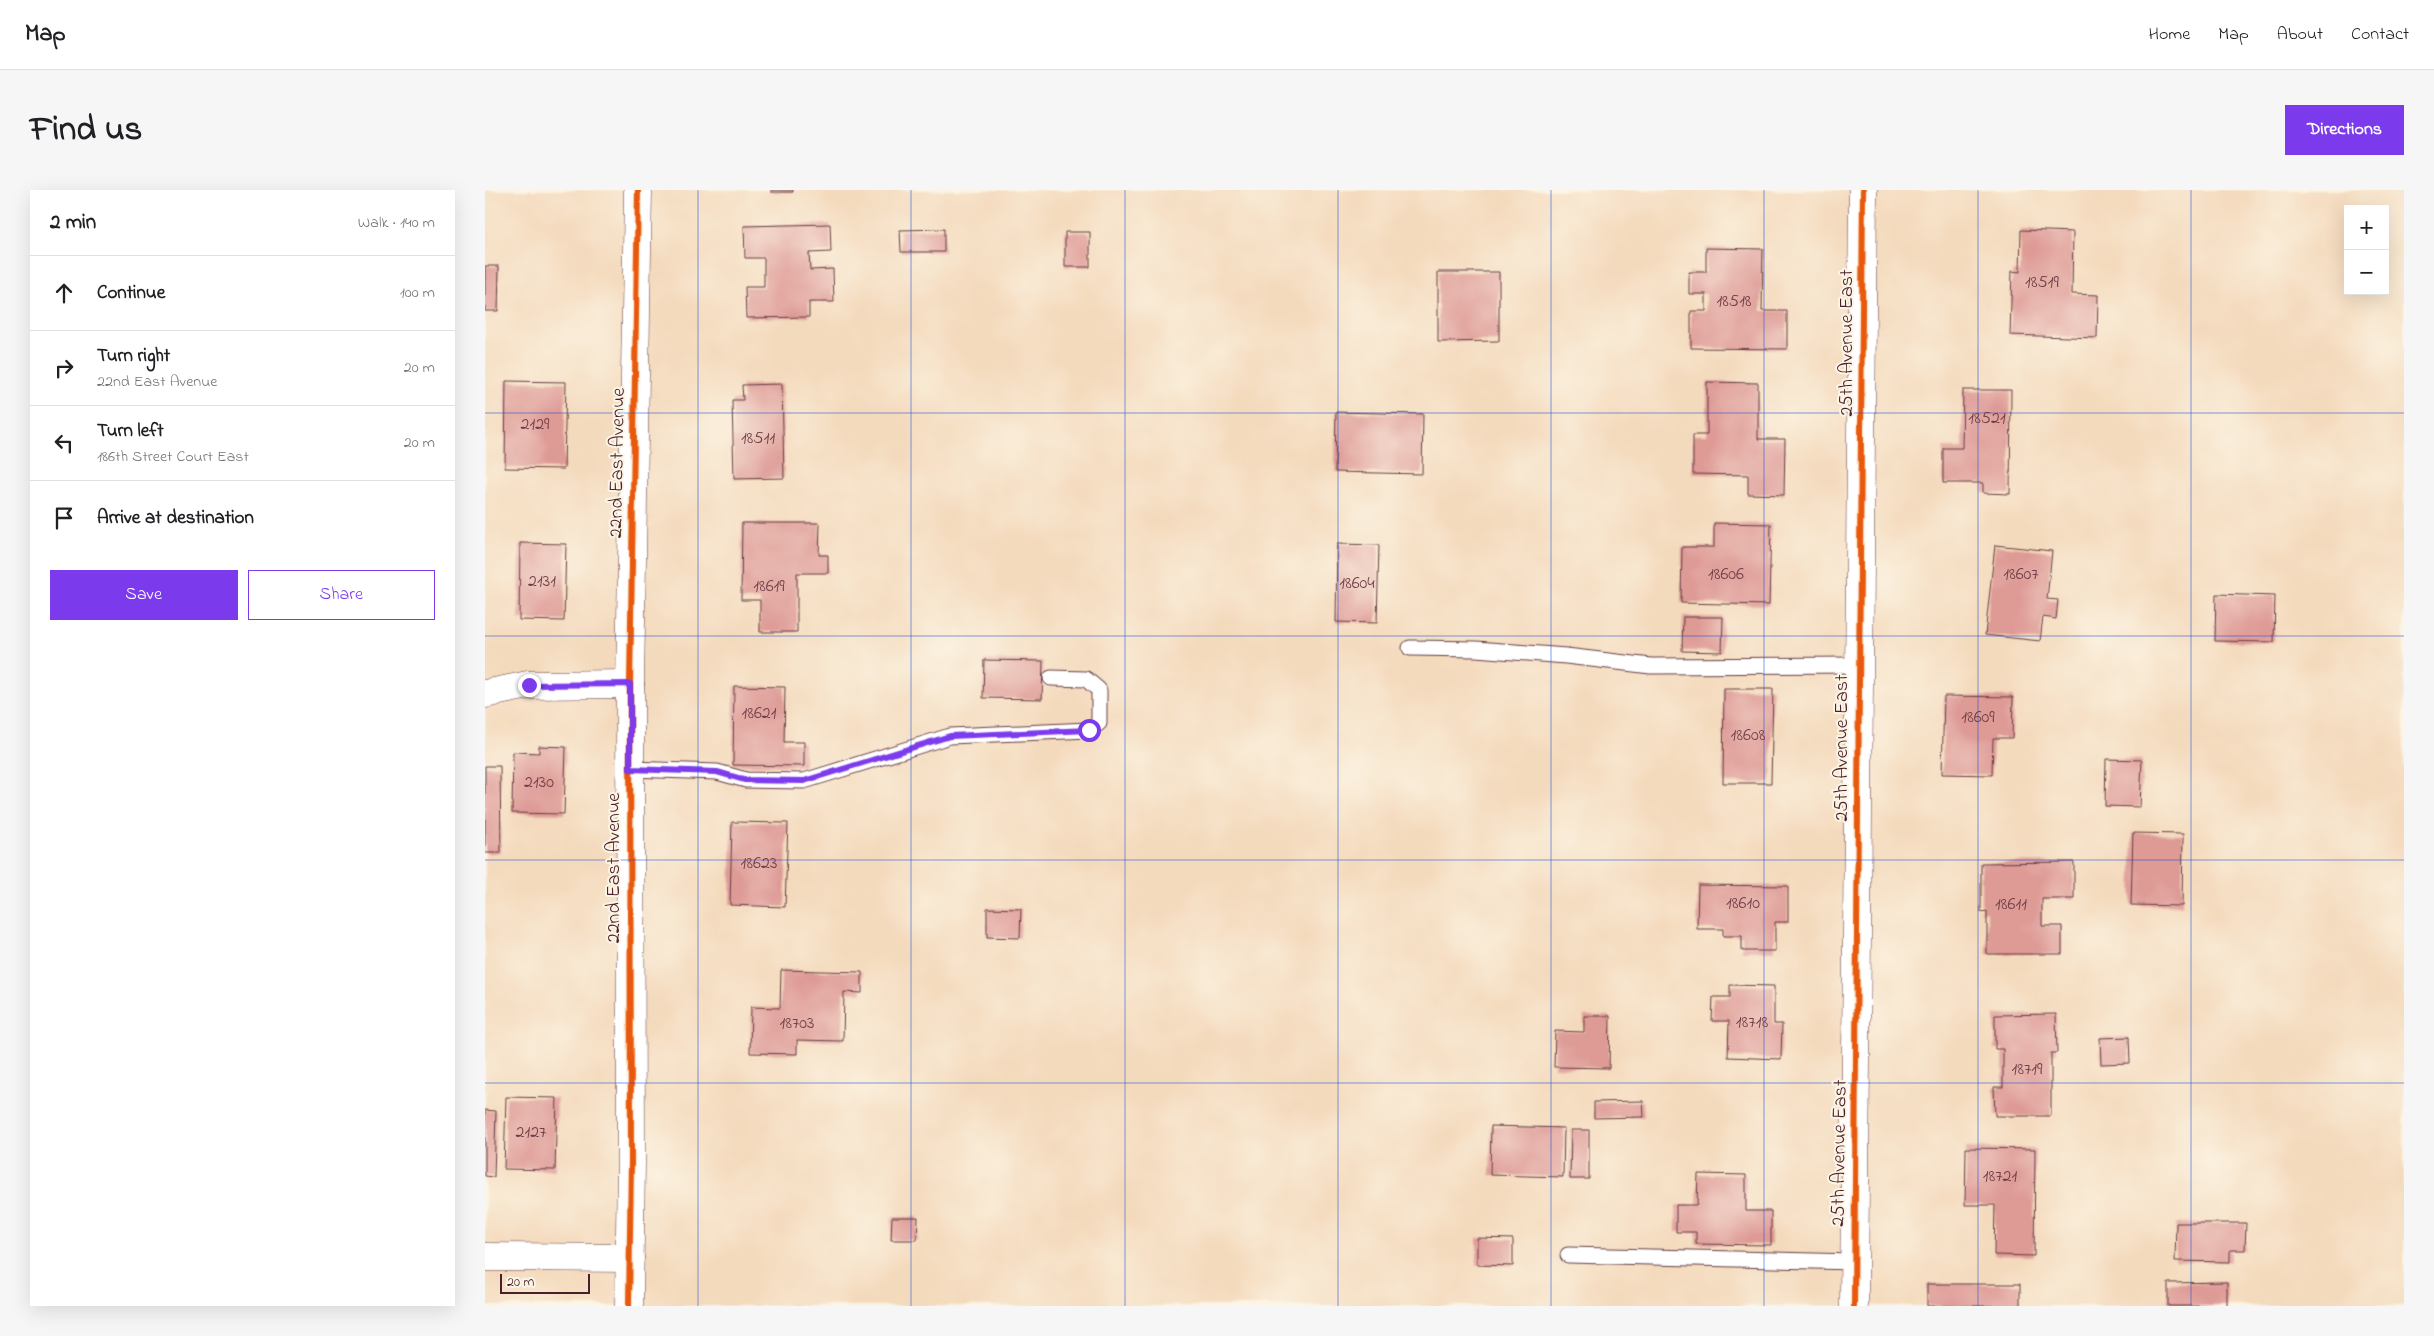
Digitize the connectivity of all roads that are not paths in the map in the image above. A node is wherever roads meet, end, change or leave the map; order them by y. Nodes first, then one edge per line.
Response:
1 (638, 190) edge
2 (1863, 190) edge
3 (1410, 648) dead end
4 (1859, 665) junction
5 (1051, 678) dead end
6 (630, 684) junction
7 (485, 694) edge
8 (630, 769) junction
9 (1568, 1255) dead end
10 (485, 1257) edge
11 (630, 1258) junction
12 (1855, 1262) junction
13 (629, 1306) edge
14 (1854, 1306) edge

1 - 6 street, 22nd East Avenue
2 - 4 street, 25th Avenue East
3 - 4 lane
4 - 12 street, 25th Avenue East
5 - 8 lane
6 - 7 street
6 - 8 street, 22nd East Avenue
8 - 11 street, 22nd East Avenue
9 - 12 lane
10 - 11 street
11 - 13 street, 22nd East Avenue
12 - 14 street, 25th Avenue East

